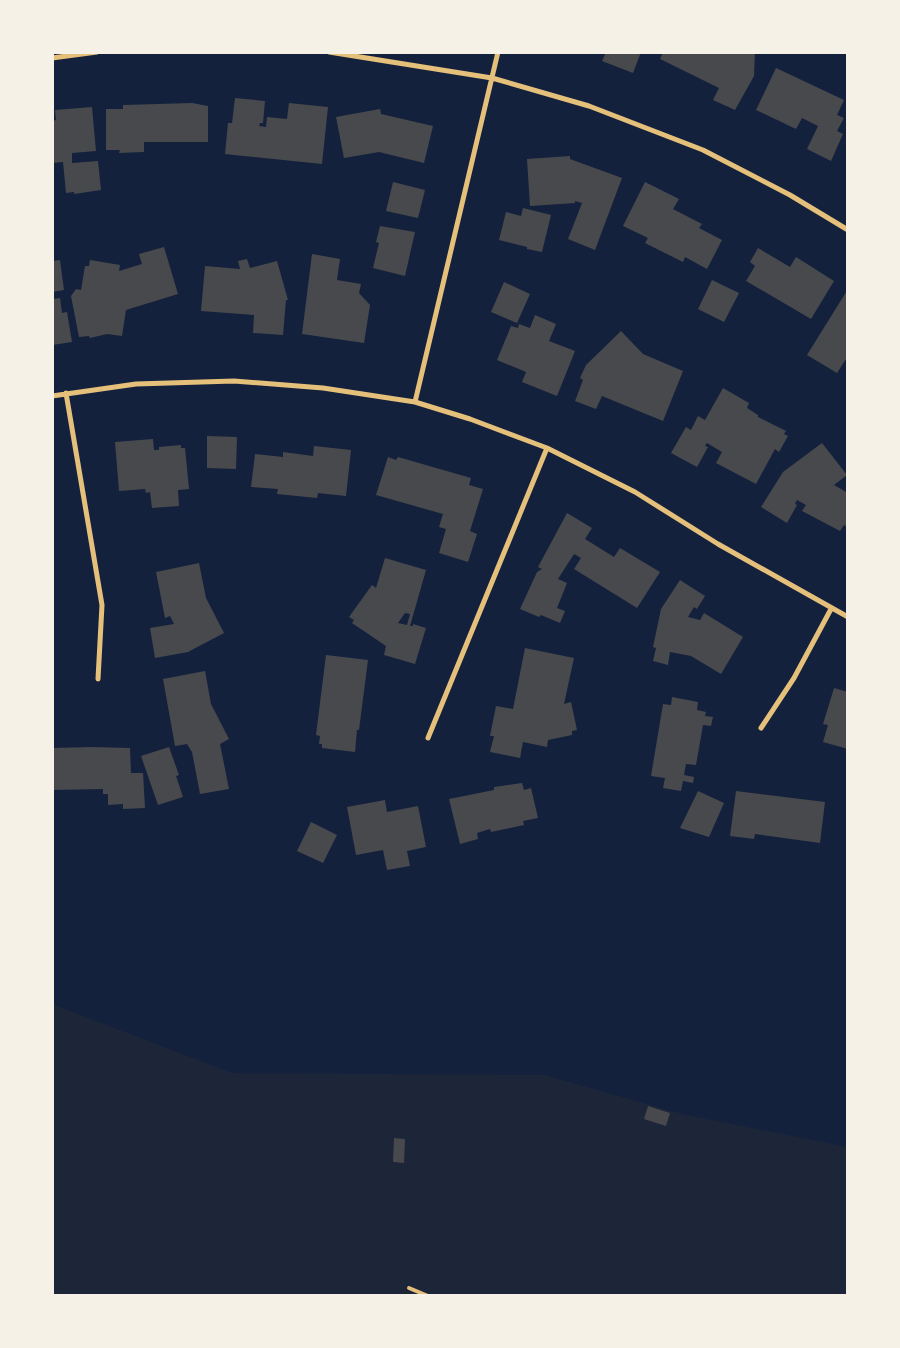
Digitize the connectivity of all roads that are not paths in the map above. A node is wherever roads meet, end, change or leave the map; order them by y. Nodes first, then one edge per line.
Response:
1 (97, 52) edge
2 (329, 52) edge
3 (498, 52) edge
4 (52, 58) edge
5 (492, 78) junction
6 (848, 230) edge
7 (66, 393) junction
8 (52, 396) edge
9 (415, 402) junction
10 (547, 448) junction
11 (831, 609) junction
12 (848, 617) edge
13 (98, 679) dead end
14 (761, 728) dead end
15 (428, 738) dead end
16 (409, 1288) dead end
17 (428, 1296) edge

1 - 4 street
2 - 5 street
3 - 5 street
5 - 6 street
5 - 9 street
7 - 8 street
7 - 9 street
7 - 13 street
9 - 10 street
10 - 11 street
10 - 15 street
11 - 12 street
11 - 14 street
16 - 17 lane

